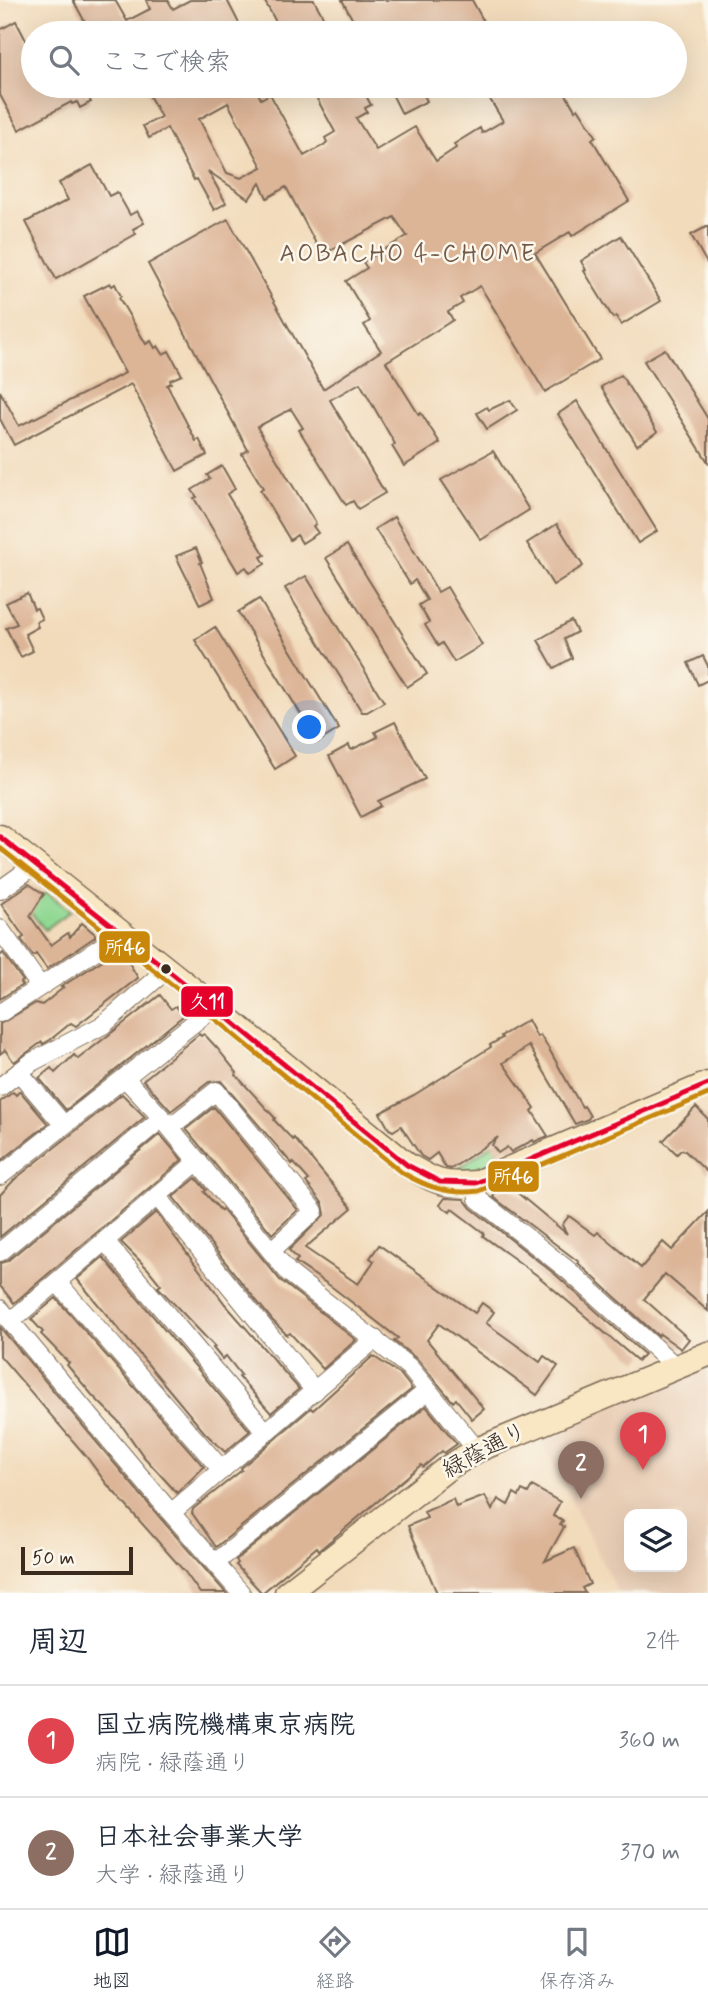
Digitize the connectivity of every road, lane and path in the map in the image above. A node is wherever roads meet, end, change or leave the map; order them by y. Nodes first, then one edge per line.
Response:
1 (0, 837) edge
2 (34, 865) junction
3 (0, 890) edge
4 (0, 929) edge
5 (121, 934) junction
6 (166, 970) junction
7 (40, 986) junction
8 (214, 1007) junction
9 (0, 1013) edge
10 (19, 1072) junction
11 (125, 1078) junction
12 (708, 1084) edge
13 (0, 1087) edge
14 (166, 1123) junction
15 (63, 1124) junction
16 (198, 1161) junction
17 (0, 1176) edge
18 (475, 1183) junction
19 (157, 1196) junction
20 (104, 1241) junction
21 (271, 1251) junction
22 (0, 1252) edge
23 (57, 1282) junction
24 (5, 1315) edge
25 (375, 1339) junction
26 (708, 1354) edge
27 (676, 1367) junction
28 (315, 1391) junction
29 (427, 1391) junction
30 (266, 1432) junction
31 (477, 1450) junction
32 (222, 1470) junction
33 (171, 1513) junction
34 (215, 1563) junction
35 (241, 1593) edge
36 (287, 1593) edge

1 - 2 main road
2 - 3 street
2 - 5 main road
4 - 7 street
5 - 6 main road
5 - 7 street
6 - 8 main road
6 - 10 street
7 - 9 street
8 - 11 street
8 - 18 main road
10 - 13 street
10 - 15 street
11 - 14 street
11 - 15 street
12 - 18 main road
14 - 16 street
14 - 21 street
14 - 22 street
15 - 17 street
16 - 19 street
16 - 21 street
18 - 27 street
19 - 20 street
19 - 28 street
20 - 23 street
20 - 30 street
21 - 25 street
23 - 24 street
23 - 32 street
24 - 33 street
25 - 28 street
25 - 29 street
26 - 27 main road, 緑蔭通り
27 - 31 main road, 緑蔭通り
28 - 30 street
29 - 31 street
29 - 34 street
30 - 32 street
31 - 36 main road, 緑蔭通り
32 - 33 street
33 - 34 street
34 - 35 street

